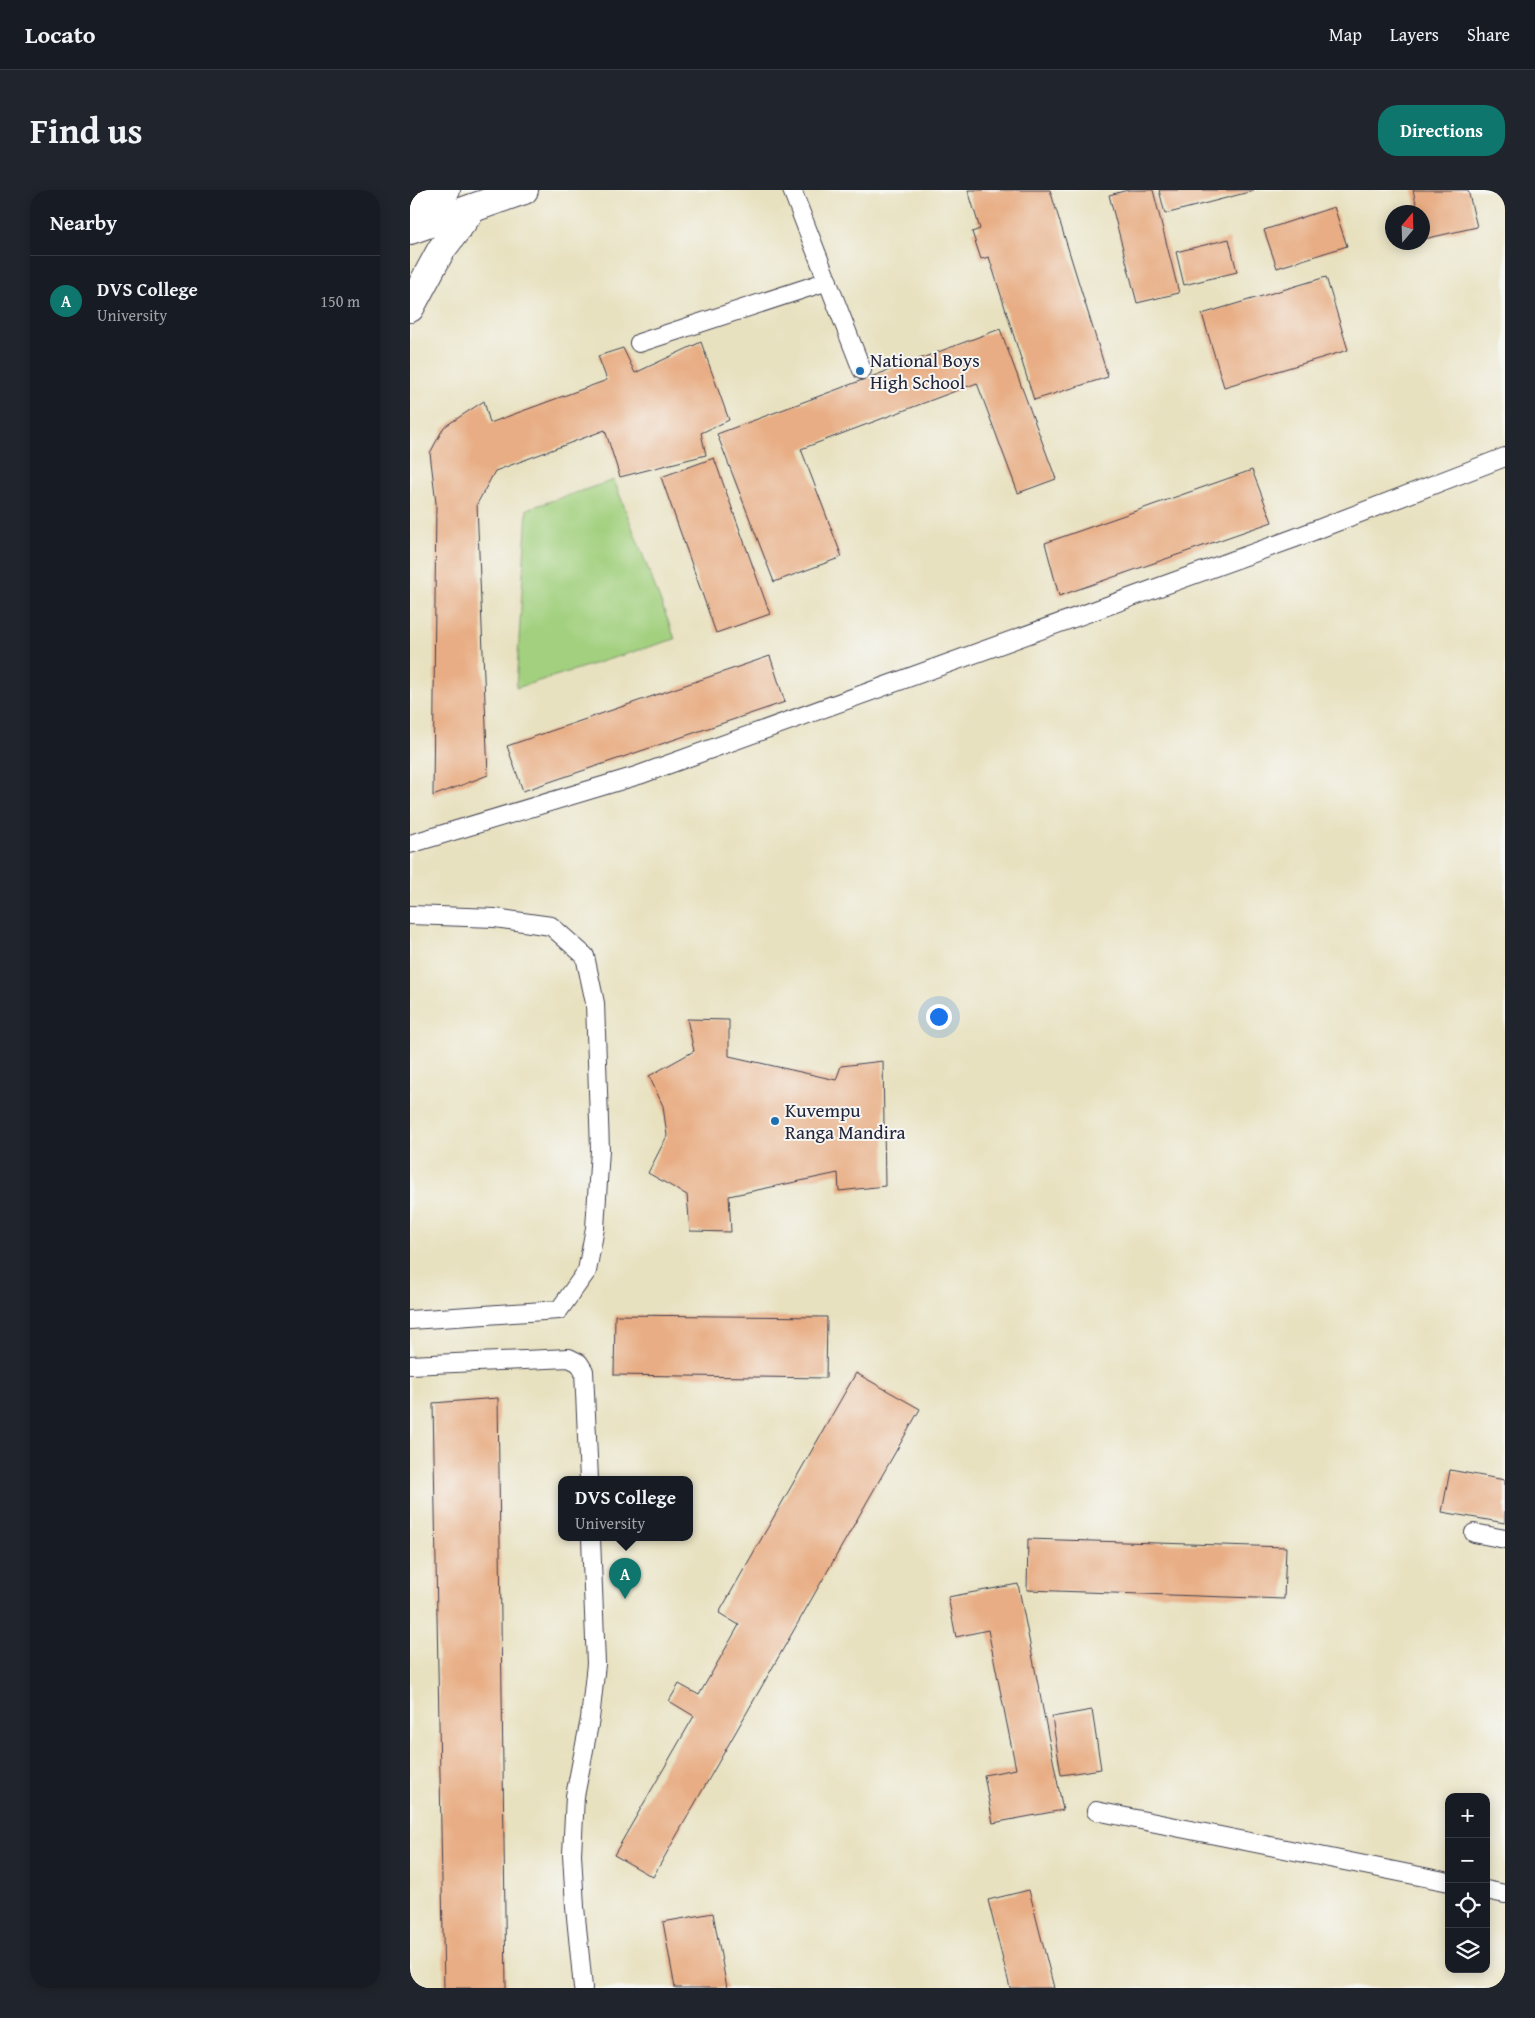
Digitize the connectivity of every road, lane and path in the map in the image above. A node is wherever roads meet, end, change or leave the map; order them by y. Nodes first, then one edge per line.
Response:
1 (446, 190) edge
2 (524, 190) edge
3 (792, 190) edge
4 (410, 203) edge
5 (473, 208) junction
6 (410, 230) edge
7 (828, 281) junction
8 (410, 308) edge
9 (639, 343) dead end
10 (862, 370) dead end
11 (1505, 457) edge
12 (410, 844) edge
13 (410, 915) edge
14 (410, 1320) edge
15 (410, 1365) edge
16 (589, 1476) edge
17 (1474, 1533) dead end
18 (1505, 1539) edge
19 (591, 1541) edge
20 (1096, 1811) dead end
21 (1445, 1881) edge
22 (1490, 1891) edge
23 (1505, 1894) edge
24 (583, 1988) edge

1 - 4 main road
2 - 5 main road
3 - 7 lane
5 - 6 main road
5 - 8 main road
7 - 9 lane
7 - 10 lane
11 - 12 lane
13 - 14 lane
15 - 16 lane
17 - 18 lane
19 - 24 lane
20 - 21 lane
22 - 23 lane

